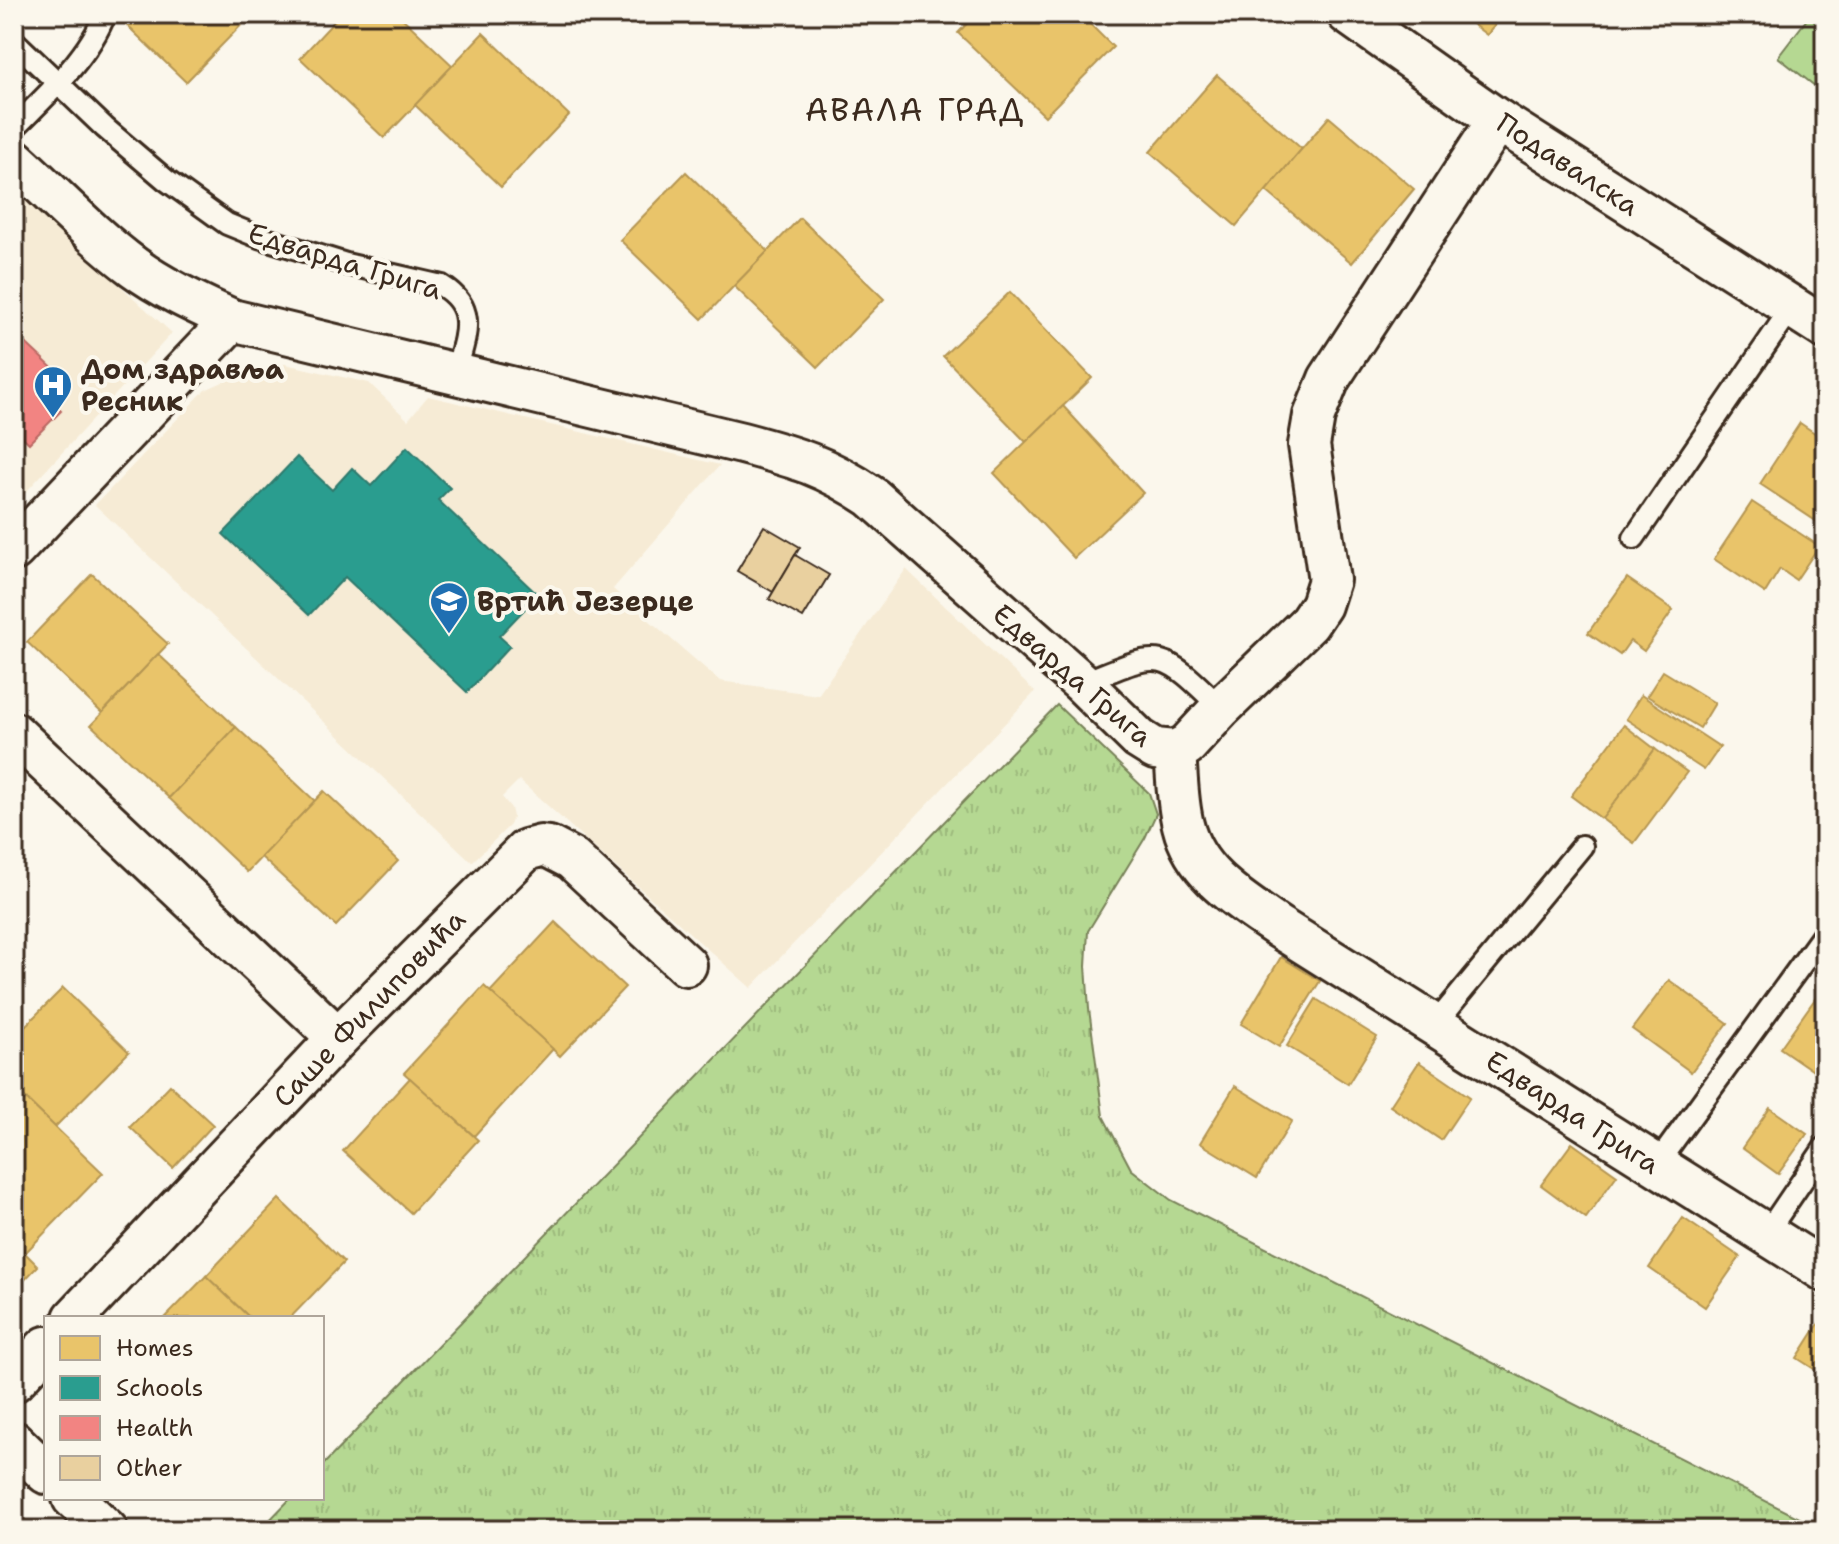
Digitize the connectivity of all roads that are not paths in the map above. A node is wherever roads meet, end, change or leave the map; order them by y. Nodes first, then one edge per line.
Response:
1 (105, 14) edge
2 (1348, 14) edge
3 (14, 41) edge
4 (58, 84) junction
5 (1498, 120) junction
6 (14, 128) edge
7 (14, 159) edge
8 (1809, 317) edge
9 (232, 320) junction
10 (455, 375) junction
11 (1634, 538) dead end
12 (14, 550) edge
13 (1082, 683) junction
14 (1221, 708) junction
15 (14, 733) edge
16 (1175, 751) junction
17 (1582, 846) dead end
18 (1825, 932) edge
19 (686, 965) dead end
20 (1435, 1024) junction
21 (338, 1038) junction
22 (1825, 1147) edge
23 (1656, 1165) junction
24 (1766, 1234) junction
25 (1825, 1271) edge
26 (76, 1316) edge
27 (44, 1349) edge
28 (14, 1381) edge
29 (14, 1442) edge
30 (44, 1471) edge
31 (75, 1500) edge
32 (107, 1530) edge

1 - 4 lane
2 - 5 street, Подавалска
3 - 4 lane, Едварда Грига
4 - 6 lane
4 - 10 lane, Едварда Грига
5 - 8 street, Подавалска
5 - 14 street
7 - 9 street, Едварда Грига
8 - 11 lane, Подавалска
9 - 10 street, Едварда Грига
9 - 12 street
10 - 13 street, Едварда Грига
13 - 14 lane
13 - 16 street, Едварда Грига
14 - 16 street
15 - 21 street
16 - 20 street, Едварда Грига
17 - 20 lane
18 - 23 lane
19 - 21 street, Саше Филиповића
20 - 23 street, Едварда Грига
21 - 26 street, Саше Филиповића
22 - 24 lane
23 - 24 street, Едварда Грига
24 - 25 street, Едварда Грига
27 - 28 street
29 - 30 street
31 - 32 street

